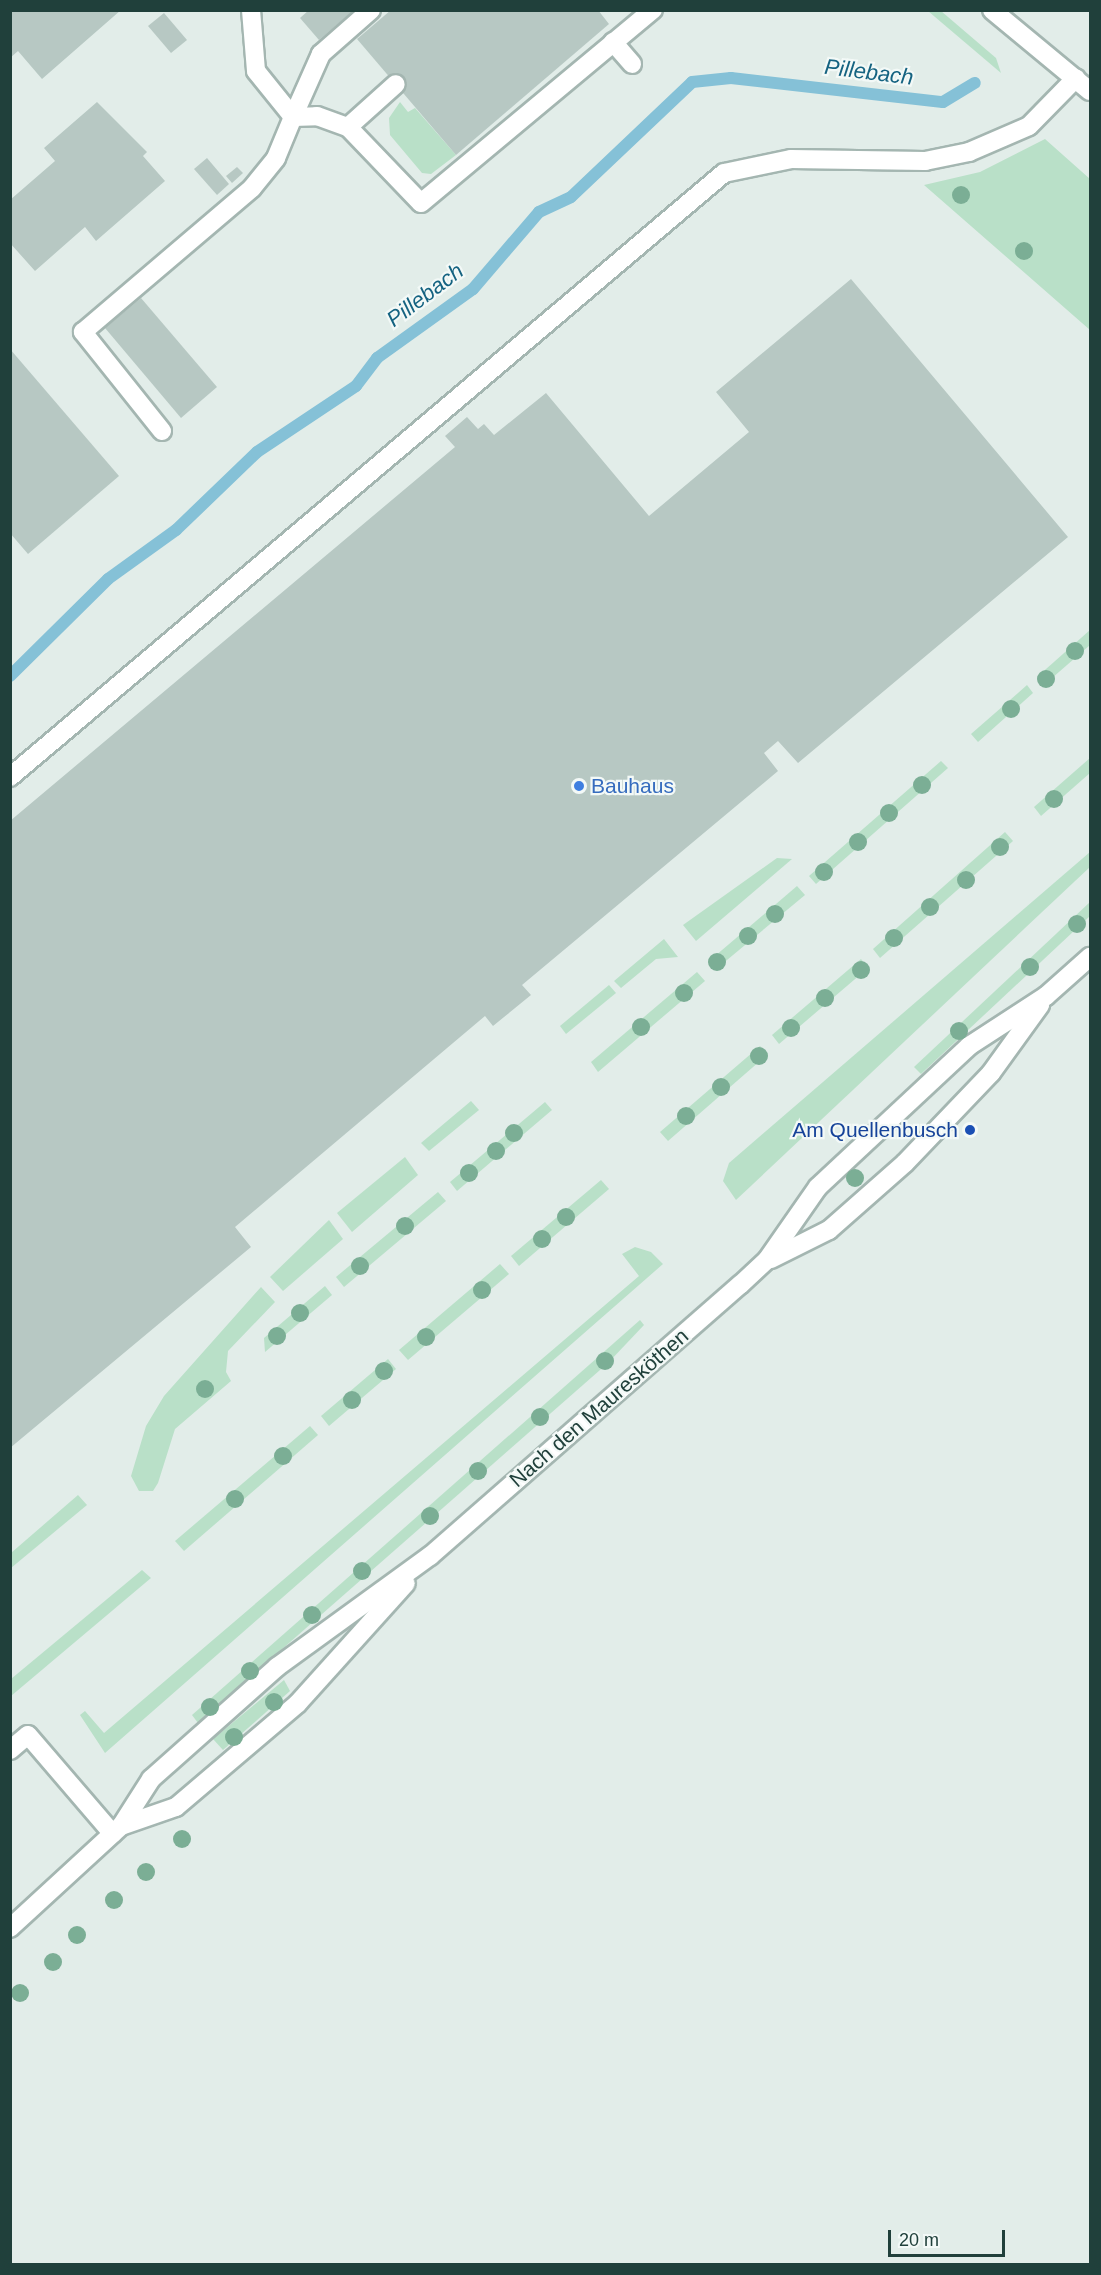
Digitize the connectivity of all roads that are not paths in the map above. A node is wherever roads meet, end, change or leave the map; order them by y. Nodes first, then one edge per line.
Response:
1 (251, 10) edge
2 (371, 10) edge
3 (653, 10) edge
4 (992, 10) edge
5 (613, 42) junction
6 (632, 64) dead end
7 (1076, 78) junction
8 (396, 84) dead end
9 (1090, 91) edge
10 (293, 117) junction
11 (348, 127) junction
12 (162, 431) dead end
13 (10, 777) edge
14 (1090, 957) edge
15 (1046, 996) junction
16 (767, 1260) junction
17 (430, 1556) junction
18 (10, 1750) edge
19 (117, 1830) junction
20 (10, 1928) edge

1 - 10 street
2 - 10 street
3 - 5 street
4 - 7 street
5 - 6 street
5 - 11 street
7 - 9 street
7 - 13 street
8 - 11 street
10 - 11 street
10 - 12 street
14 - 15 street, Nach den Mauresköthen
15 - 16 street, Nach den Mauresköthen
15 - 16 street, Nach den Mauresköthen
16 - 17 street, Nach den Mauresköthen
17 - 19 street, Nach den Mauresköthen
17 - 19 street, Nach den Mauresköthen
18 - 19 street
19 - 20 street, Nach den Mauresköthen

